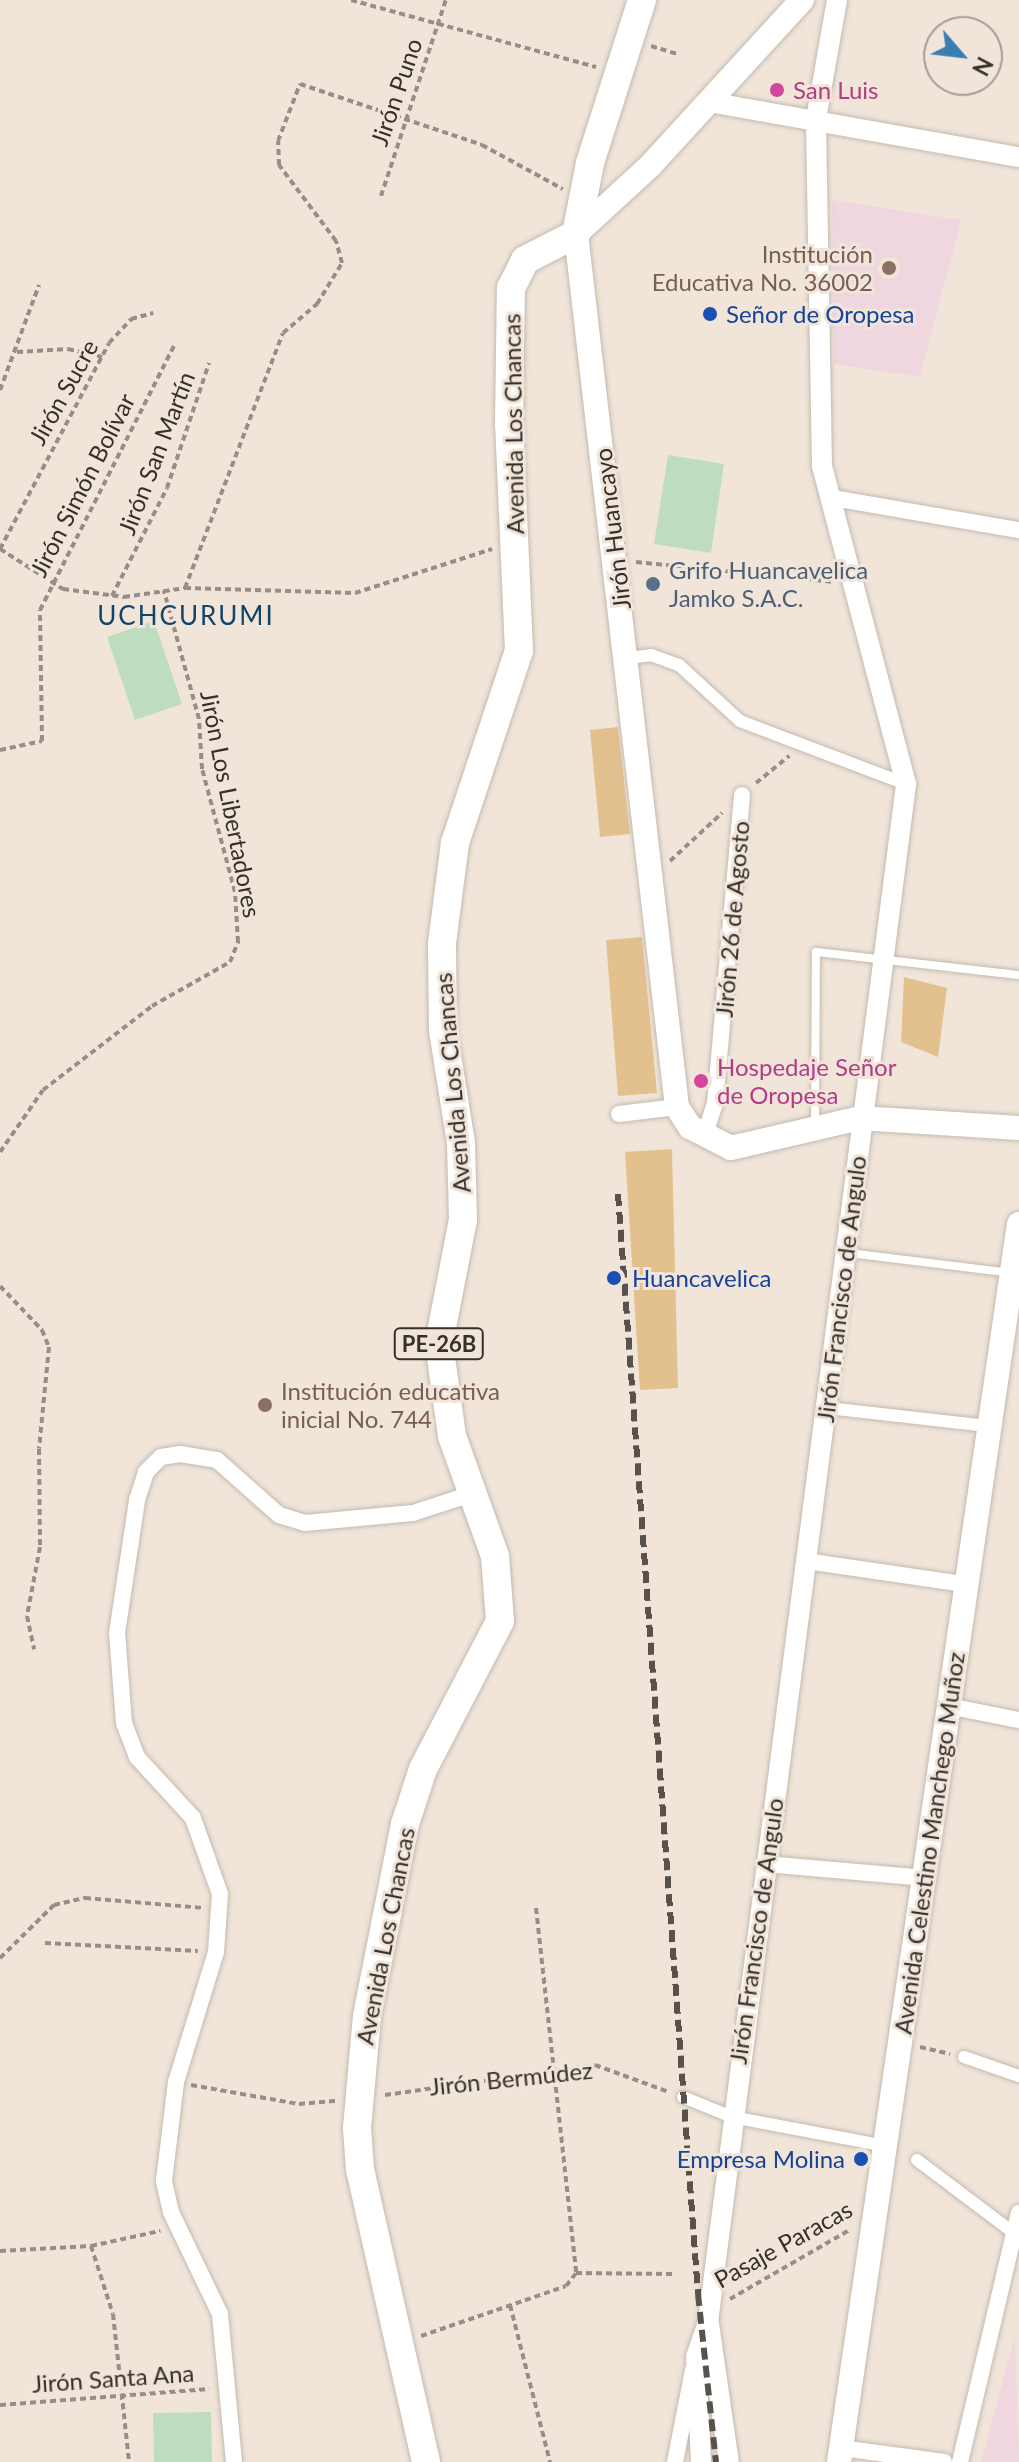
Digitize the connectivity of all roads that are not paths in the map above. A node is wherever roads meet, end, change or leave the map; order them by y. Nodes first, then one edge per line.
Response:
1 (642, 0) edge
2 (802, 0) edge
3 (837, 0) edge
4 (709, 102) junction
5 (816, 119) junction
6 (1019, 157) edge
7 (576, 234) junction
8 (833, 498) junction
9 (1019, 530) edge
10 (628, 658) junction
11 (906, 784) junction
12 (742, 795) dead end
13 (887, 959) junction
14 (1019, 975) edge
15 (677, 1107) junction
16 (619, 1114) dead end
17 (860, 1118) junction
18 (815, 1125) junction
19 (1019, 1128) edge
20 (704, 1137) junction
21 (1019, 1224) edge
22 (849, 1253) junction
23 (1012, 1273) junction
24 (827, 1408) junction
25 (988, 1426) junction
26 (471, 1494) junction
27 (806, 1561) junction
28 (963, 1584) junction
29 (948, 1706) junction
30 (1019, 1720) edge
31 (765, 1864) junction
32 (926, 1878) junction
33 (964, 2057) road end
34 (1019, 2076) edge
35 (683, 2097) road end
36 (732, 2117) junction
37 (886, 2146) junction
38 (917, 2160) dead end
39 (1019, 2213) edge
40 (1016, 2234) edge
41 (709, 2313) junction
42 (696, 2357) junction
43 (840, 2455) edge
44 (234, 2462) edge
45 (426, 2462) edge
46 (675, 2462) edge
47 (701, 2462) edge
48 (729, 2462) edge
49 (944, 2462) edge
50 (960, 2462) edge

1 - 7 highway
2 - 4 main road, PE-26B
3 - 5 street, Jirón Francisco de Angulo
4 - 5 street
4 - 7 main road, PE-26B
5 - 6 street
5 - 8 street, Jirón Francisco de Angulo
7 - 10 main road, Jirón Huancayo
7 - 26 highway, Avenida Los Chancas / PE-26B
8 - 9 street
8 - 11 street, Jirón Francisco de Angulo
10 - 11 street
10 - 15 main road, Jirón Huancayo
11 - 13 street, Jirón Francisco de Angulo
12 - 20 street, Jirón 26 de Agosto
13 - 14 lane
13 - 17 street, Jirón Francisco de Angulo
13 - 18 lane
15 - 16 street
15 - 20 main road
17 - 18 main road
17 - 19 main road
17 - 22 street, Jirón Francisco de Angulo
18 - 20 main road
21 - 23 main road, Avenida Celestino Manchego Muñoz
22 - 23 lane
22 - 24 street, Jirón Francisco de Angulo
23 - 25 main road, Avenida Celestino Manchego Muñoz
24 - 25 street
24 - 27 street, Jirón Francisco de Angulo
25 - 28 main road, Avenida Celestino Manchego Muñoz
26 - 44 street
26 - 45 highway, Avenida Los Chancas / PE-26B
27 - 28 street
27 - 31 street, Jirón Francisco de Angulo
28 - 29 main road, Avenida Celestino Manchego Muñoz
29 - 30 street
29 - 32 main road, Avenida Celestino Manchego Muñoz
31 - 32 street
31 - 36 street, Jirón Francisco de Angulo
32 - 37 main road, Avenida Celestino Manchego Muñoz
33 - 34 street
35 - 36 street
36 - 37 street
36 - 41 street, Jirón Francisco de Angulo
37 - 43 main road, Avenida Celestino Manchego Muñoz
38 - 40 street
39 - 40 street
40 - 50 street
41 - 42 street, Jirón Francisco de Angulo
41 - 48 street
42 - 46 street, Jirón Francisco de Angulo
42 - 47 street
43 - 49 street

